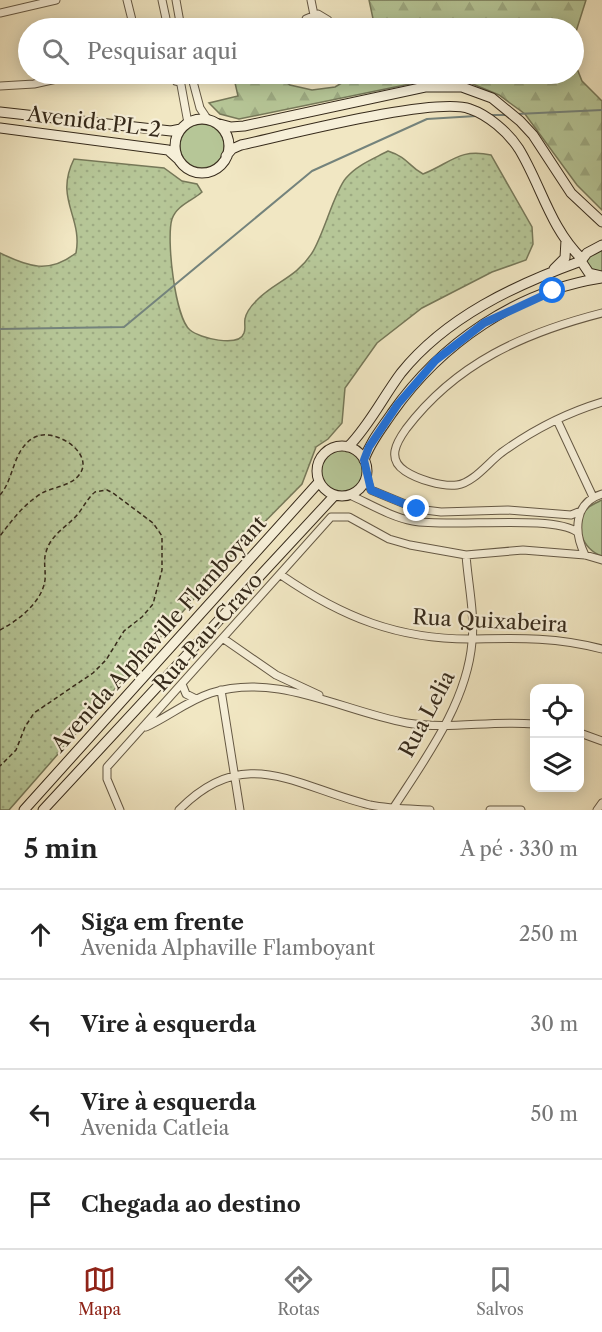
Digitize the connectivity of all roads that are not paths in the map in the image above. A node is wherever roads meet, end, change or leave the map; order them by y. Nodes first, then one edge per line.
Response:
1 (56, 0) edge
2 (127, 0) edge
3 (162, 0) edge
4 (176, 0) edge
5 (311, 0) edge
6 (0, 13) edge
7 (314, 15) junction
8 (132, 18) edge
9 (166, 18) edge
10 (180, 18) edge
11 (308, 18) edge
12 (326, 18) edge
13 (34, 84) edge
14 (181, 84) edge
15 (194, 84) edge
16 (0, 86) edge
17 (0, 112) edge
18 (212, 121) junction
19 (184, 126) junction
20 (0, 128) edge
21 (226, 156) junction
22 (179, 160) junction
23 (602, 222) edge
24 (567, 240) junction
25 (602, 245) edge
26 (582, 260) junction
27 (548, 275) junction
28 (602, 277) edge
29 (602, 313) edge
30 (602, 402) edge
31 (558, 420) junction
32 (348, 447) junction
33 (364, 460) junction
34 (366, 477) junction
35 (319, 482) junction
36 (602, 494) edge
37 (335, 495) junction
38 (350, 495) junction
39 (593, 497) junction
40 (580, 511) junction
41 (577, 532) junction
42 (466, 555) junction
43 (585, 555) junction
44 (602, 560) edge
45 (281, 575) junction
46 (224, 639) junction
47 (473, 639) junction
48 (602, 649) edge
49 (276, 675) junction
50 (182, 684) junction
51 (270, 687) junction
52 (221, 690) junction
53 (196, 699) junction
54 (326, 700) junction
55 (530, 724) edge
56 (443, 726) junction
57 (143, 728) junction
58 (584, 735) edge
59 (602, 741) edge
60 (234, 777) junction
61 (602, 803) edge
62 (393, 809) edge
63 (24, 810) edge
64 (43, 810) edge
65 (120, 810) edge
66 (179, 810) edge
67 (240, 810) edge
68 (430, 810) edge
69 (490, 810) edge
70 (521, 810) edge
71 (597, 810) edge

1 - 6 street
2 - 8 street
3 - 9 street
4 - 10 street
5 - 7 street
7 - 11 street
7 - 12 street
13 - 16 street
14 - 19 street
15 - 18 street
17 - 19 street, Avenida PL-2
18 - 19 street
18 - 21 street
18 - 23 street
19 - 22 street
20 - 22 street, Avenida PL-2
21 - 22 street
21 - 24 street
24 - 26 street
24 - 27 street
25 - 26 street
26 - 27 street
26 - 28 street
27 - 32 street
28 - 33 street
29 - 31 street
30 - 31 street
31 - 39 street
32 - 33 street
32 - 35 street
33 - 34 street
34 - 38 street
34 - 40 street
35 - 37 street
35 - 63 street, Avenida Alphaville Flamboyant
36 - 39 street
37 - 38 street
37 - 64 street, Avenida Alphaville Flamboyant
38 - 41 street
39 - 40 street
40 - 41 street
41 - 43 street
42 - 43 street
42 - 45 street, Rua Pau-Cravo
42 - 47 street, Rua Lelia
43 - 44 street
45 - 46 street, Rua Pau-Cravo
45 - 47 street, Rua Quixabeira
46 - 49 street
46 - 50 street, Rua Pau-Cravo
47 - 48 street, Rua Quixabeira
47 - 56 street, Rua Lelia
49 - 51 street
49 - 54 street
50 - 53 street
50 - 57 street, Rua Pau-Cravo
51 - 52 street
51 - 54 street
52 - 53 street
52 - 60 street
53 - 57 street
54 - 56 street
55 - 56 street
56 - 62 street, Rua Lelia
57 - 65 street, Rua Pau-Cravo
58 - 59 street
60 - 62 street
60 - 66 street
60 - 67 street
61 - 71 street
62 - 68 street
69 - 70 street

